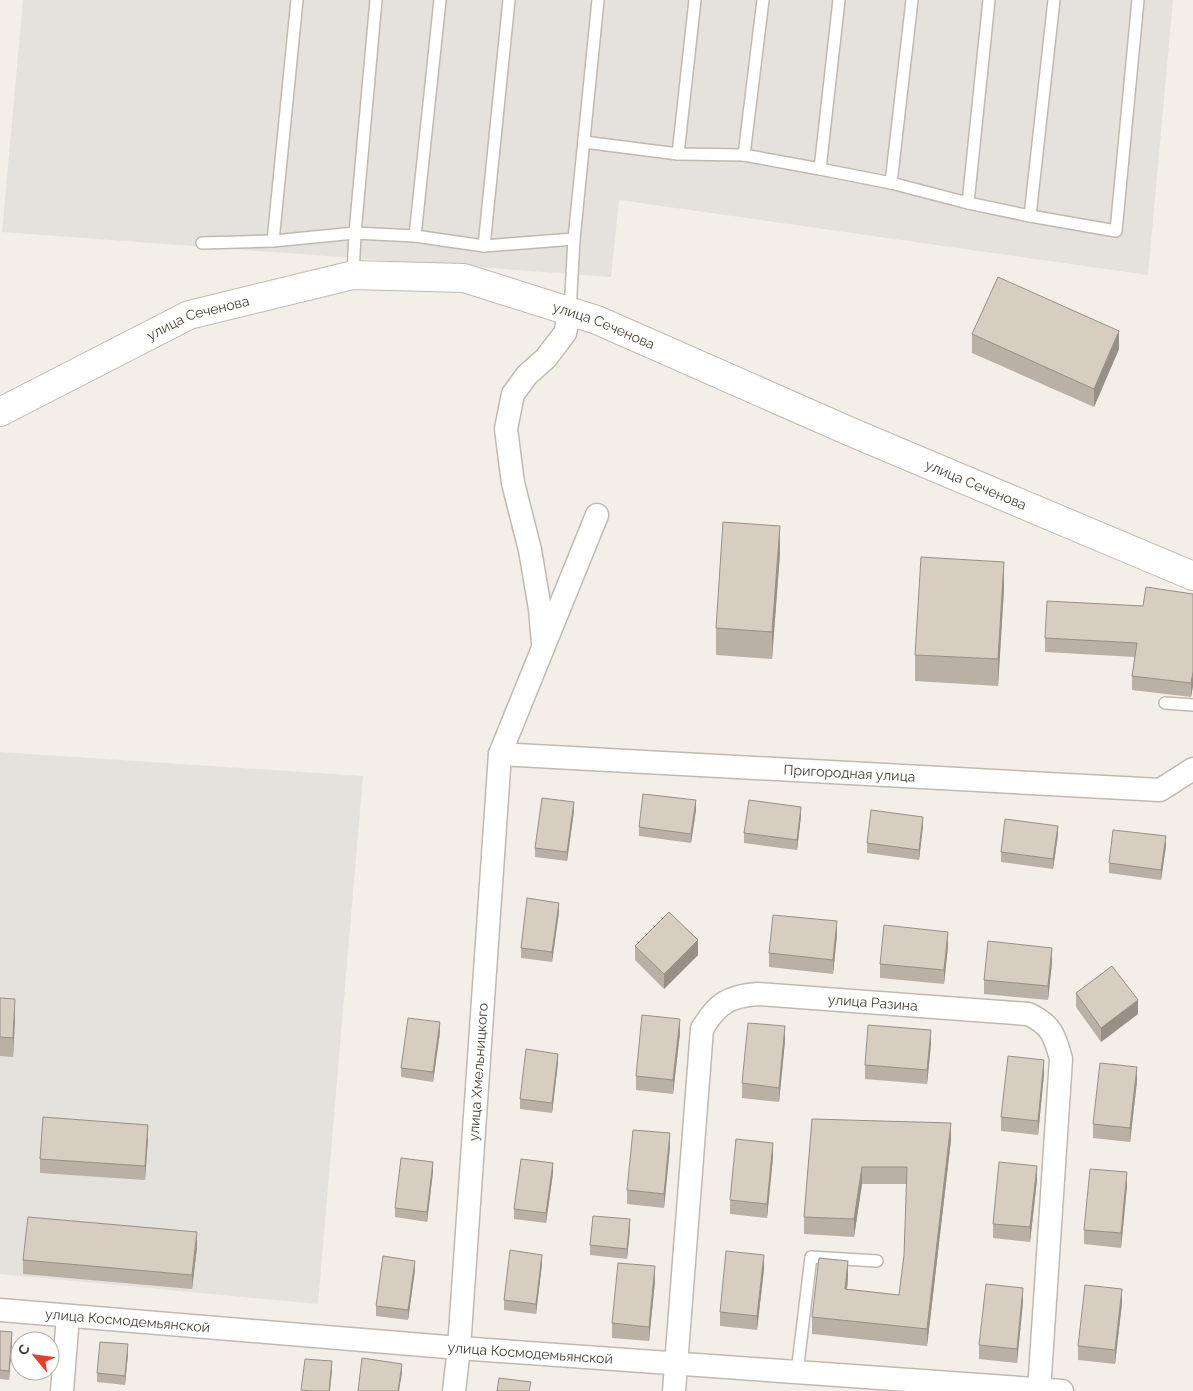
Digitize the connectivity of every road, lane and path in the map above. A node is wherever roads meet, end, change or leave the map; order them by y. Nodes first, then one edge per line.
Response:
1 (297, 0) edge
2 (376, 0) edge
3 (440, 0) edge
4 (509, 0) edge
5 (598, 0) edge
6 (694, 0) edge
7 (762, 0) edge
8 (839, 0) edge
9 (912, 0) edge
10 (989, 0) edge
11 (1054, 0) edge
12 (1138, 0) edge
13 (584, 142) junction
14 (678, 154) junction
15 (744, 155) junction
16 (820, 169) junction
17 (891, 183) junction
18 (968, 203) junction
19 (1030, 216) junction
20 (355, 233) junction
21 (415, 236) junction
22 (574, 238) junction
23 (273, 241) junction
24 (202, 243) dead end
25 (484, 246) junction
26 (353, 274) junction
27 (570, 311) junction
28 (0, 412) edge
29 (597, 515) dead end
30 (1193, 576) edge
31 (544, 649) junction
32 (1164, 703) dead end
33 (1193, 705) edge
34 (500, 754) junction
35 (1193, 769) edge
36 (878, 1261) dead end
37 (0, 1310) edge
38 (68, 1316) junction
39 (459, 1348) junction
40 (676, 1364) junction
41 (796, 1381) edge
42 (1039, 1390) edge
43 (62, 1391) edge
44 (454, 1391) edge
45 (674, 1391) edge
46 (1062, 1391) edge

1 - 23 lane
2 - 20 lane
3 - 21 lane
4 - 25 lane
5 - 13 lane
6 - 14 lane
7 - 15 lane
8 - 16 lane
9 - 17 lane
10 - 18 lane
11 - 19 lane
12 - 19 lane
13 - 14 lane
13 - 22 lane
14 - 15 lane
15 - 16 lane
16 - 17 lane
17 - 18 lane
18 - 19 lane
20 - 21 lane
20 - 23 lane
20 - 26 lane
21 - 25 lane
22 - 25 lane
22 - 27 lane
23 - 24 lane
26 - 27 street, улица Сеченова
26 - 28 street, улица Сеченова
27 - 30 street, улица Сеченова
27 - 31 street
29 - 31 street, улица Хмельницкого
31 - 34 street, улица Хмельницкого
32 - 33 lane
34 - 35 street, Пригородная улица
34 - 39 street, улица Хмельницкого
36 - 41 lane
37 - 38 street, улица Космодемьянской
38 - 39 street, улица Космодемьянской
38 - 43 street
39 - 40 street, улица Космодемьянской
39 - 44 street, улица Хмельницкого
40 - 41 street, улица Космодемьянской
40 - 42 street, улица Разина
40 - 45 street, улица Разина
41 - 42 street, улица Космодемьянской
42 - 46 street, улица Космодемьянской

